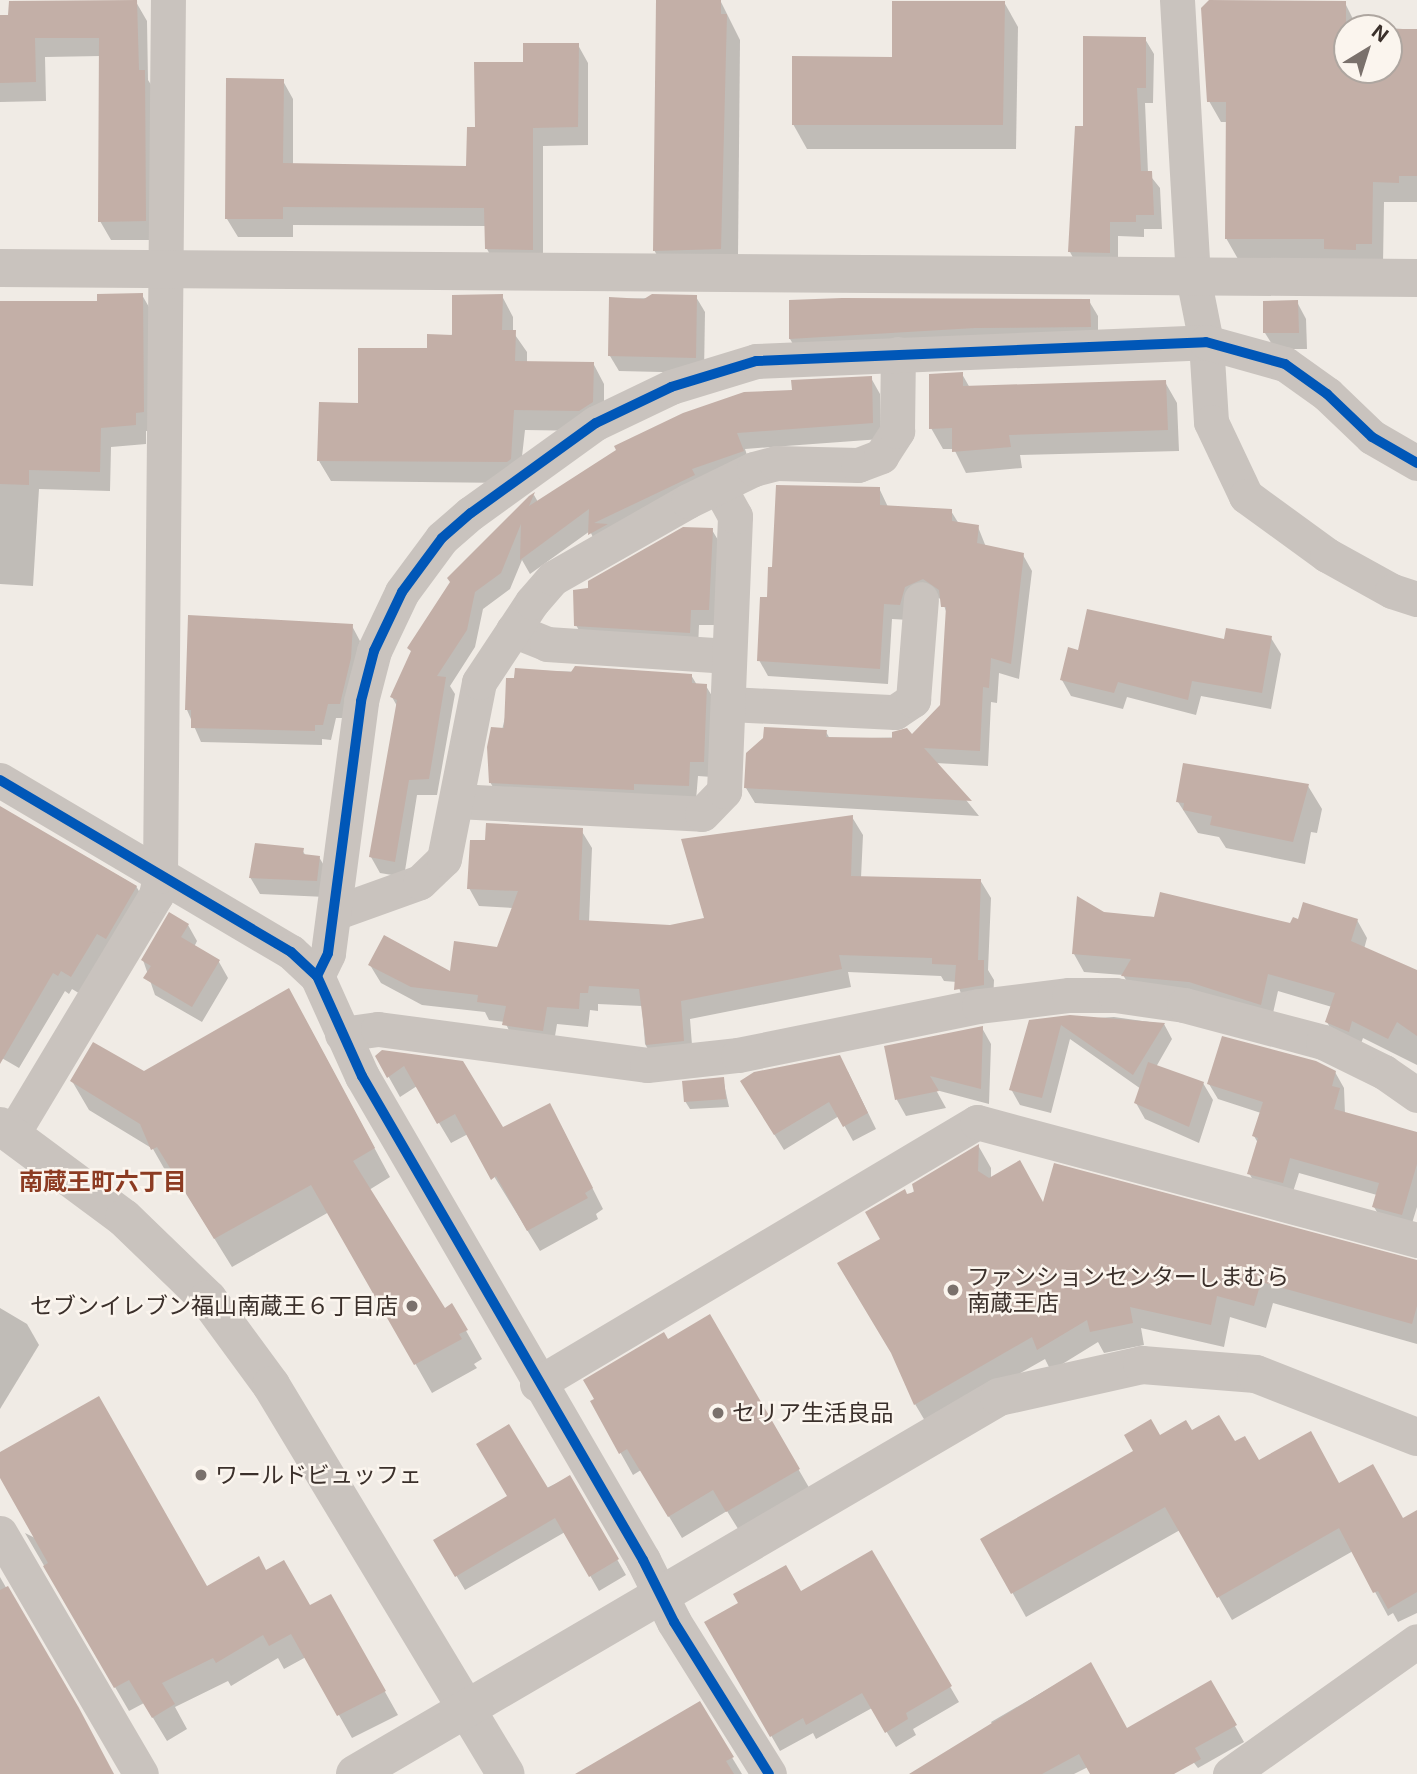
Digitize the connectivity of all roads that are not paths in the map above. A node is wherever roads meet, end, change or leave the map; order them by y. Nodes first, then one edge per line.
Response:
1 (168, 0) edge
2 (1177, 0) edge
3 (0, 268) edge
4 (168, 271) junction
5 (1193, 277) junction
6 (1417, 278) edge
7 (1206, 342) junction
8 (898, 354) junction
9 (1417, 463) edge
10 (720, 489) junction
11 (921, 599) dead end
12 (1417, 599) edge
13 (513, 630) junction
14 (729, 656) junction
15 (729, 704) junction
16 (0, 780) edge
17 (457, 801) junction
18 (160, 876) junction
19 (334, 913) junction
20 (317, 976) junction
21 (342, 1034) junction
22 (1417, 1095) edge
23 (6, 1130) edge
24 (1417, 1240) edge
25 (537, 1384) junction
26 (1417, 1437) edge
27 (0, 1533) edge
28 (660, 1592) junction
29 (1417, 1641) edge
30 (469, 1711) junction
31 (141, 1774) edge
32 (355, 1774) edge
33 (506, 1774) edge
34 (769, 1774) edge
35 (1230, 1774) edge

1 - 4 street
2 - 5 street
3 - 4 street
4 - 5 street
4 - 18 street
5 - 6 street
5 - 7 street
7 - 8 street
7 - 9 street
7 - 12 street
8 - 10 street
8 - 19 street
10 - 13 street
10 - 14 street
11 - 15 street
13 - 14 street
13 - 17 street
14 - 15 street
15 - 17 street
16 - 18 street
17 - 19 street
18 - 20 street
18 - 23 street
19 - 20 street
20 - 21 street
21 - 22 street
21 - 25 street
23 - 30 street
24 - 25 street
25 - 28 street
26 - 28 street
27 - 31 street
28 - 30 street
28 - 34 street
29 - 35 street
30 - 32 street
30 - 33 street

